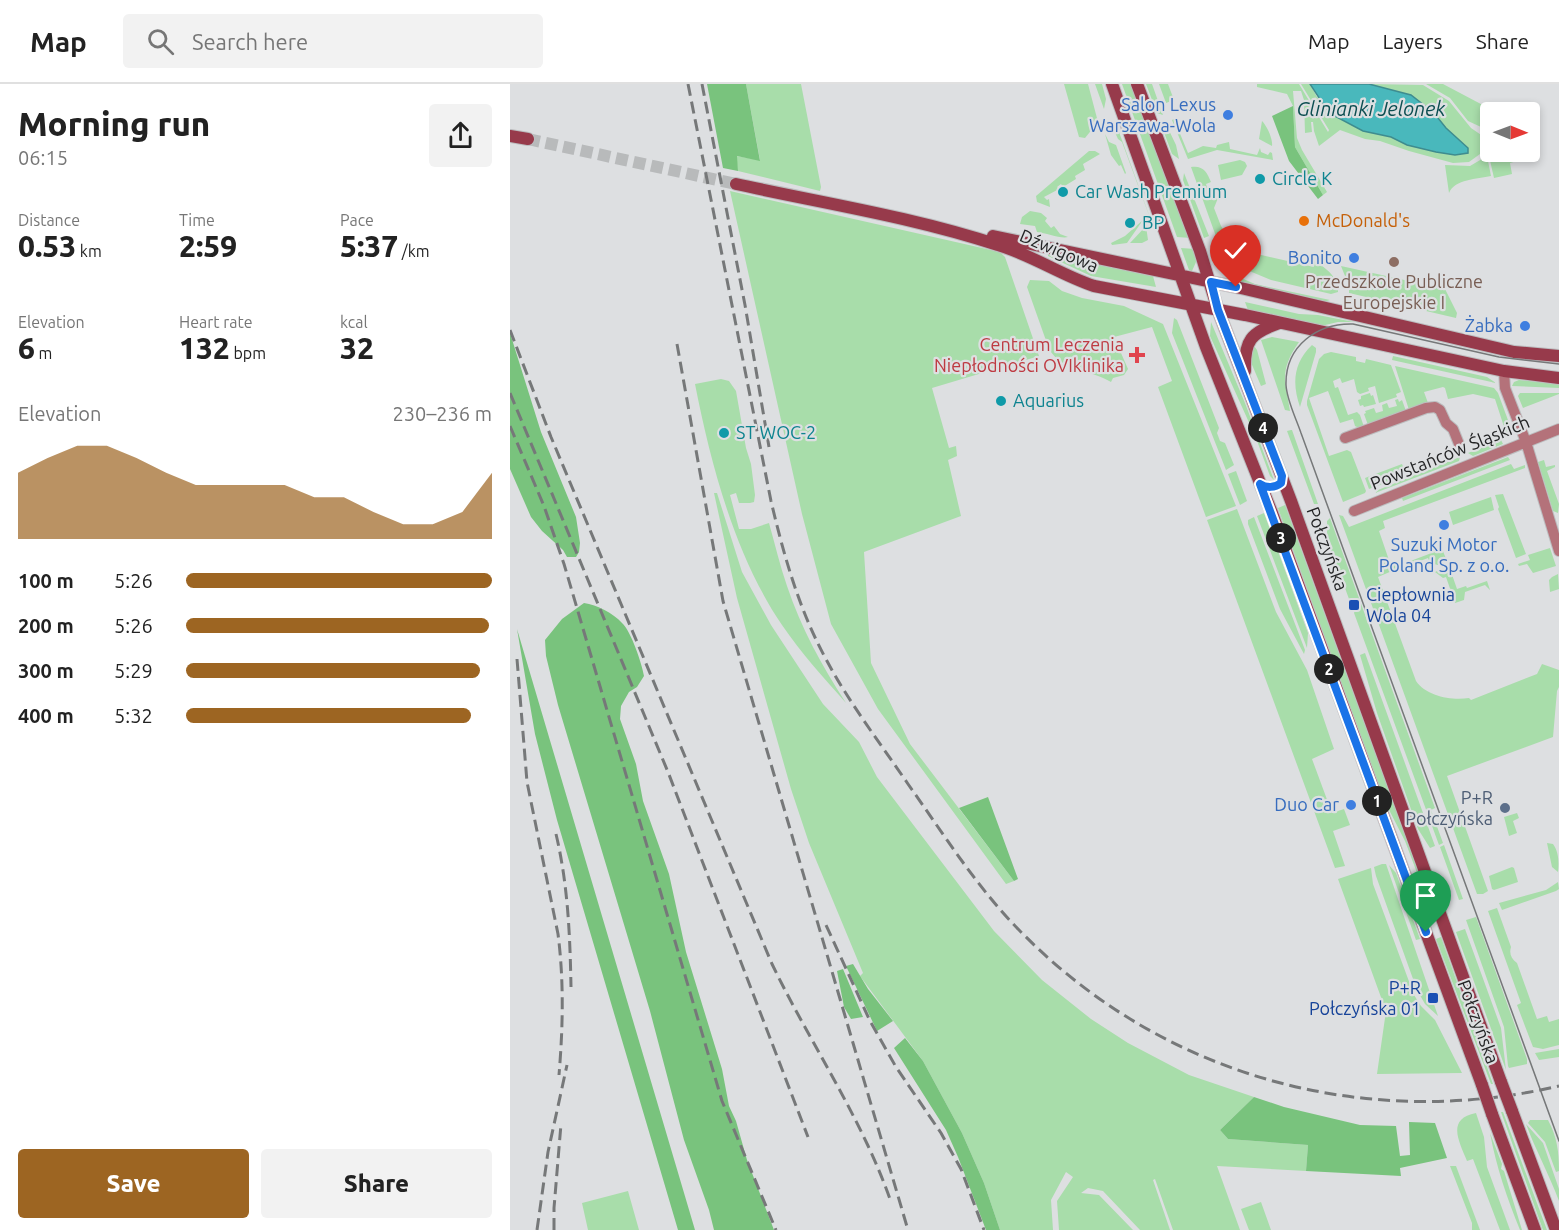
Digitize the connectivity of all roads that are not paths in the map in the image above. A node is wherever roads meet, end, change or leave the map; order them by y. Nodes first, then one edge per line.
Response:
1 (1112, 84) edge
2 (1137, 84) edge
3 (510, 136) edge
4 (528, 139) tunnel mouth
5 (736, 184) tunnel mouth
6 (950, 230) junction
7 (1180, 275) junction
8 (1211, 282) junction
9 (1191, 304) junction
10 (1218, 310) junction
11 (1281, 322) junction
12 (1559, 356) edge
13 (1504, 371) junction
14 (1559, 378) edge
15 (1246, 381) junction
16 (1559, 429) edge
17 (1345, 438) dead end
18 (1526, 442) junction
19 (1461, 449) dead end
20 (1282, 476) junction
21 (1260, 484) junction
22 (1354, 511) dead end
23 (1559, 551) edge
24 (1534, 1230) edge
25 (1556, 1230) edge

1 - 7 main road, Połczyńska
2 - 8 main road, Połczyńska
3 - 4 main road
5 - 6 main road, Dźwigowa
6 - 7 main road, Dźwigowa
6 - 9 main road, Dźwigowa
7 - 8 main road
7 - 9 main road, Połczyńska
8 - 10 main road, Połczyńska
8 - 12 main road
9 - 10 main road
9 - 21 main road, Połczyńska
10 - 11 main road
10 - 15 main road, Połczyńska
11 - 13 main road
11 - 15 main road
13 - 14 main road
13 - 18 street
15 - 20 main road, Połczyńska
16 - 18 street, Powstańców Śląskich
17 - 19 street
18 - 22 street, Powstańców Śląskich
18 - 23 street
20 - 21 main road
20 - 25 main road, Połczyńska, bridge
21 - 24 main road, Połczyńska, bridge

